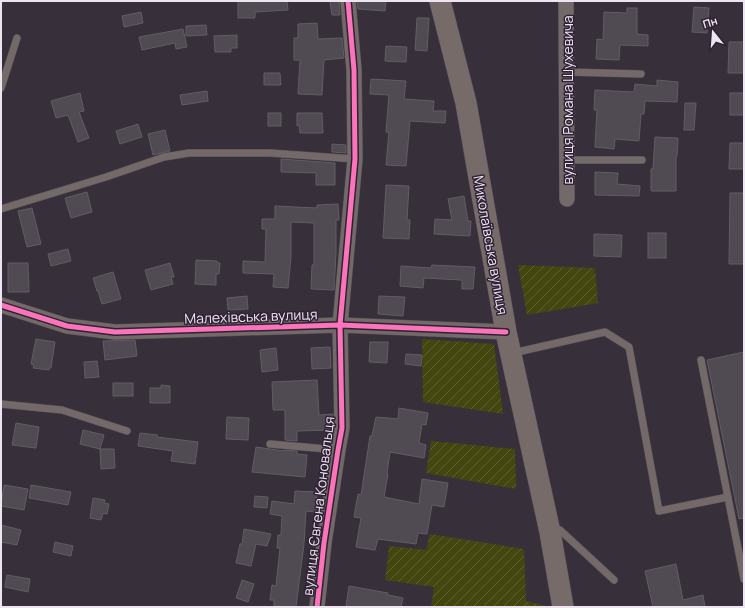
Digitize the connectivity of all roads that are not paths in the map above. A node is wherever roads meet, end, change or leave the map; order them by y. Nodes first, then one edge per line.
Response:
1 (348, 1) edge
2 (440, 1) edge
3 (566, 1) edge
4 (17, 38) dead end
5 (567, 72) junction
6 (642, 74) dead end
7 (1, 88) edge
8 (356, 159) junction
9 (567, 160) junction
10 (642, 160) dead end
11 (567, 199) dead end
12 (1, 209) edge
13 (1, 305) edge
14 (340, 325) junction
15 (506, 332) junction
16 (510, 354) junction
17 (701, 360) dead end
18 (1, 404) edge
19 (127, 431) dead end
20 (270, 444) dead end
21 (338, 450) junction
22 (728, 497) junction
23 (549, 528) junction
24 (744, 579) edge
25 (614, 580) dead end
26 (318, 607) edge
27 (563, 607) edge

1 - 8 street, вулиця Євгена Коновальця
2 - 15 main road, Миколаївська вулиця
3 - 5 street, вулиця Романа Шухевича
4 - 7 lane
5 - 6 lane
5 - 9 street, вулиця Романа Шухевича
8 - 12 lane
8 - 14 street, вулиця Євгена Коновальця
9 - 10 lane
9 - 11 street, вулиця Романа Шухевича
13 - 14 street, Малехівська вулиця
14 - 15 street, Малехівська вулиця
14 - 21 street, вулиця Євгена Коновальця
15 - 16 main road, Миколаївська вулиця
16 - 22 lane
16 - 23 main road, Миколаївська вулиця
17 - 22 lane
18 - 19 lane
20 - 21 lane
21 - 26 street, вулиця Євгена Коновальця
22 - 24 lane
23 - 25 lane
23 - 27 main road, Миколаївська вулиця

